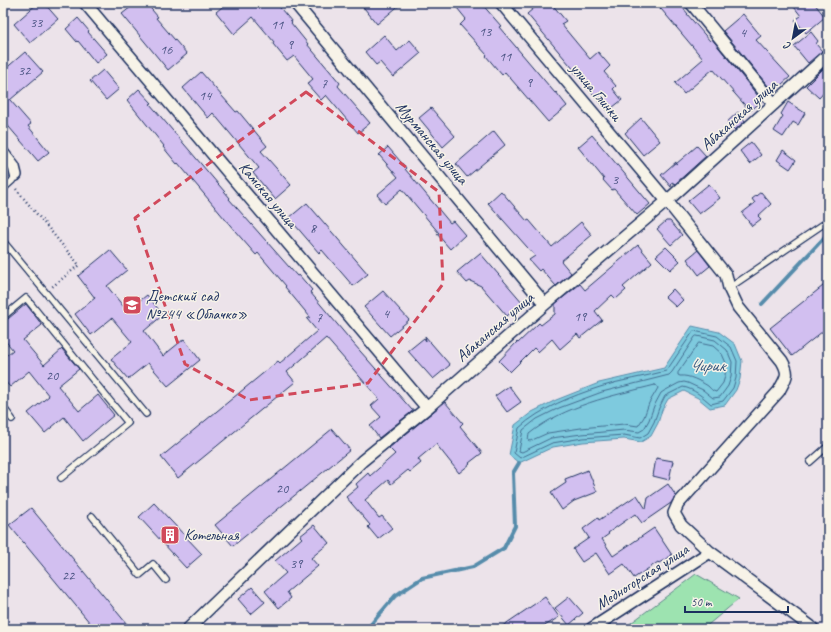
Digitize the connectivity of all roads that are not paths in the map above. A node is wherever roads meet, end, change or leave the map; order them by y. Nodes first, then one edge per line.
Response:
1 (85, 3) edge
2 (295, 3) edge
3 (500, 3) edge
4 (691, 3) edge
5 (828, 55) edge
6 (774, 104) junction
7 (3, 153) edge
8 (13, 179) joint
9 (3, 189) edge
10 (667, 201) junction
11 (828, 221) edge
12 (3, 241) edge
13 (728, 288) junction
14 (545, 304) junction
15 (3, 317) edge
16 (3, 407) edge
17 (427, 408) junction
18 (146, 414) dead end
19 (12, 419) dead end
20 (828, 446) edge
21 (810, 462) dead end
22 (61, 478) dead end
23 (92, 516) dead end
24 (710, 552) junction
25 (166, 580) dead end
26 (188, 629) edge
27 (591, 629) edge
28 (813, 629) edge

1 - 17 street, Камская улица
2 - 14 street, Мурманская улица
3 - 10 street, улица Глинки
4 - 6 street
5 - 6 street, Абаканская улица
6 - 10 street, Абаканская улица
7 - 8 street
8 - 9 lane
10 - 13 street, улица Глинки
10 - 14 street, Абаканская улица
11 - 13 lane
12 - 18 lane
13 - 24 street, улица Глинки
14 - 17 street, Абаканская улица
15 - 22 lane
16 - 19 lane
17 - 26 street, Абаканская улица
20 - 21 lane
23 - 25 lane
24 - 27 street, Медногорская улица
24 - 28 street

